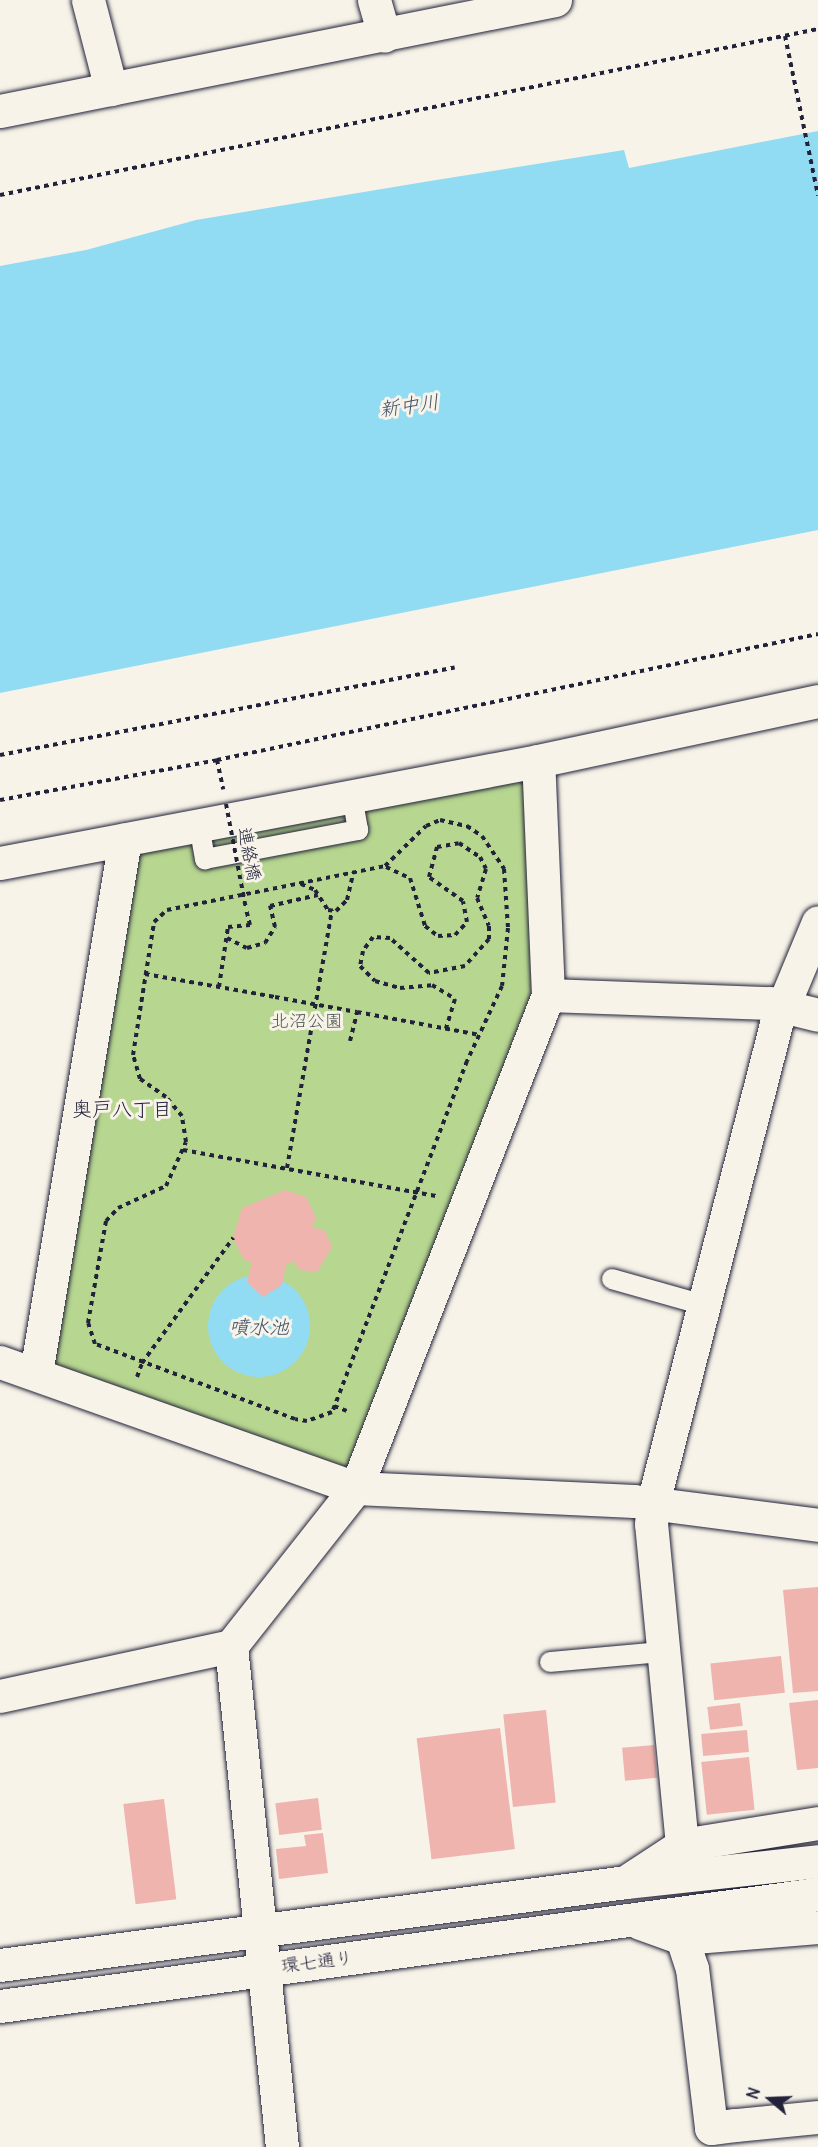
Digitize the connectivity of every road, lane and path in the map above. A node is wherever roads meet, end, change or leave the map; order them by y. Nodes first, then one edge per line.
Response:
1 (88, 0) edge
2 (374, 0) edge
3 (555, 0) edge
4 (818, 29) edge
5 (384, 36) junction
6 (785, 36) junction
7 (111, 89) junction
8 (0, 111) edge
9 (0, 195) edge
10 (818, 196) edge
11 (818, 634) edge
12 (455, 667) dead end
13 (818, 701) edge
14 (0, 755) edge
15 (217, 760) junction
16 (538, 761) junction
17 (0, 800) edge
18 (125, 839) junction
19 (0, 863) edge
20 (385, 866) junction
21 (353, 873) junction
22 (299, 883) junction
23 (318, 895) junction
24 (332, 910) junction
25 (818, 922) edge
26 (227, 938) junction
27 (144, 974) junction
28 (219, 987) junction
29 (548, 995) junction
30 (783, 1005) junction
31 (357, 1012) junction
32 (818, 1015) edge
33 (447, 1029) junction
34 (480, 1035) junction
35 (350, 1041) dead end
36 (183, 1150) junction
37 (287, 1168) junction
38 (417, 1190) junction
39 (233, 1238) dead end
40 (612, 1279) dead end
41 (704, 1305) junction
42 (0, 1362) edge
43 (142, 1363) junction
44 (36, 1374) junction
45 (356, 1488) junction
46 (653, 1503) junction
47 (818, 1525) edge
48 (231, 1646) junction
49 (663, 1652) junction
50 (550, 1662) dead end
51 (0, 1696) edge
52 (818, 1823) edge
53 (682, 1845) junction
54 (818, 1862) edge
55 (626, 1882) junction
56 (818, 1894) edge
57 (634, 1921) junction
58 (818, 1927) edge
59 (260, 1932) junction
60 (682, 1938) junction
61 (0, 1965) edge
62 (265, 1969) junction
63 (0, 2006) edge
64 (818, 2117) edge
65 (720, 2133) edge
66 (282, 2147) edge

1 - 7 street
2 - 5 street
3 - 5 street
4 - 6 path
5 - 7 street
6 - 9 path
6 - 10 path
7 - 8 street
11 - 15 path
12 - 14 path
13 - 16 street
15 - 17 path
15 - 26 path, 連絡橋, bridge
16 - 18 street
16 - 29 street
18 - 19 street
18 - 44 street
20 - 21 path
20 - 33 path
20 - 34 path
21 - 22 path
21 - 24 path
22 - 23 path
22 - 27 path
23 - 24 path
23 - 26 path
24 - 37 path
25 - 30 street
26 - 28 path
27 - 28 path
27 - 36 path
28 - 31 path, bridge
29 - 30 street
29 - 45 street
30 - 32 street
30 - 41 street
31 - 33 path
31 - 35 path
33 - 34 path
34 - 38 path
36 - 37 path
36 - 43 path
37 - 38 path
38 - 43 path
39 - 43 path
40 - 41 lane
41 - 46 street
42 - 44 street
44 - 45 street
45 - 46 street
45 - 48 street
46 - 47 street
46 - 49 street
48 - 51 street
48 - 59 street
49 - 50 lane
49 - 53 street
52 - 53 street, 環七通り
53 - 55 street, 環七通り
54 - 55 street, 環七通り
55 - 59 street, 環七通り
56 - 57 street, 環七通り
57 - 60 street, 環七通り
57 - 62 street, 環七通り
58 - 60 street, 環七通り
59 - 61 street, 環七通り
59 - 62 street
60 - 65 street
62 - 63 street, 環七通り
62 - 66 street
64 - 65 street

